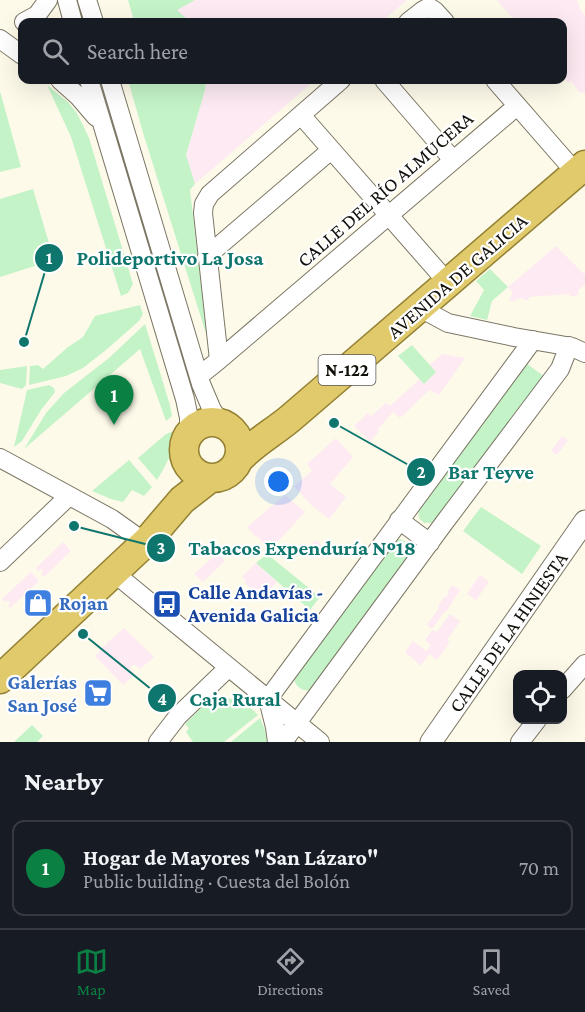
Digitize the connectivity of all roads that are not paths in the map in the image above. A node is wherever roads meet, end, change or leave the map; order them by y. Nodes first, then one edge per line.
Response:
1 (48, 0) edge
2 (67, 0) edge
3 (87, 0) edge
4 (32, 18) edge
5 (72, 18) edge
6 (93, 18) edge
7 (413, 18) edge
8 (441, 18) edge
9 (18, 25) edge
10 (0, 30) edge
11 (0, 37) edge
12 (18, 39) edge
13 (18, 52) edge
14 (65, 84) edge
15 (90, 84) edge
16 (111, 84) edge
17 (336, 84) edge
18 (387, 84) edge
19 (498, 84) edge
20 (517, 106) junction
21 (301, 115) junction
22 (102, 127) junction
23 (331, 150) junction
24 (453, 160) junction
25 (580, 169) edge
26 (389, 216) junction
27 (207, 256) junction
28 (448, 284) junction
29 (420, 308) junction
30 (533, 340) junction
31 (580, 347) edge
32 (219, 360) junction
33 (199, 376) junction
34 (189, 434) junction
35 (231, 438) junction
36 (0, 458) edge
37 (186, 462) junction
38 (209, 478) junction
39 (69, 496) junction
40 (171, 512) junction
41 (399, 520) junction
42 (585, 521) edge
43 (147, 541) junction
44 (430, 543) junction
45 (0, 562) edge
46 (113, 572) junction
47 (585, 664) edge
48 (229, 667) junction
49 (0, 679) edge
50 (567, 684) edge
51 (268, 699) junction
52 (296, 723) junction
53 (534, 724) edge
54 (158, 742) edge
55 (277, 742) edge
56 (283, 742) edge
57 (320, 742) edge
58 (431, 742) edge
59 (520, 742) edge

1 - 4 street
2 - 5 street
3 - 6 street
7 - 8 street
9 - 10 street
11 - 12 street
11 - 13 street
14 - 22 street
15 - 22 street
16 - 33 street
17 - 21 street
18 - 24 street
19 - 20 street
20 - 24 street, CALLE DEL RÍO ALMUCERA
20 - 25 street
21 - 23 street
21 - 27 street
22 - 34 street
23 - 26 street
23 - 27 street
24 - 26 street, CALLE DEL RÍO ALMUCERA
25 - 28 highway, AVENIDA DE GALICIA / N-122
26 - 28 street
26 - 32 street, CALLE DEL RÍO ALMUCERA
27 - 32 street
28 - 29 highway, AVENIDA DE GALICIA / N-122
29 - 30 street
29 - 35 highway, AVENIDA DE GALICIA / N-122
30 - 31 street
30 - 41 street
31 - 44 street
32 - 33 street, CALLE DEL RÍO ALMUCERA
33 - 35 street
34 - 35 highway, N-122
34 - 37 highway
35 - 38 highway
36 - 39 street
37 - 38 highway
37 - 40 highway
38 - 40 highway
39 - 43 street
39 - 45 street
40 - 43 highway
41 - 44 street
41 - 51 street
42 - 58 street, CALLE DE LA HINIESTA
43 - 46 highway
44 - 52 street
46 - 48 street
46 - 49 highway
47 - 50 street
48 - 51 street
48 - 54 street
51 - 52 street
51 - 55 street
52 - 56 street
52 - 57 street
53 - 59 street

